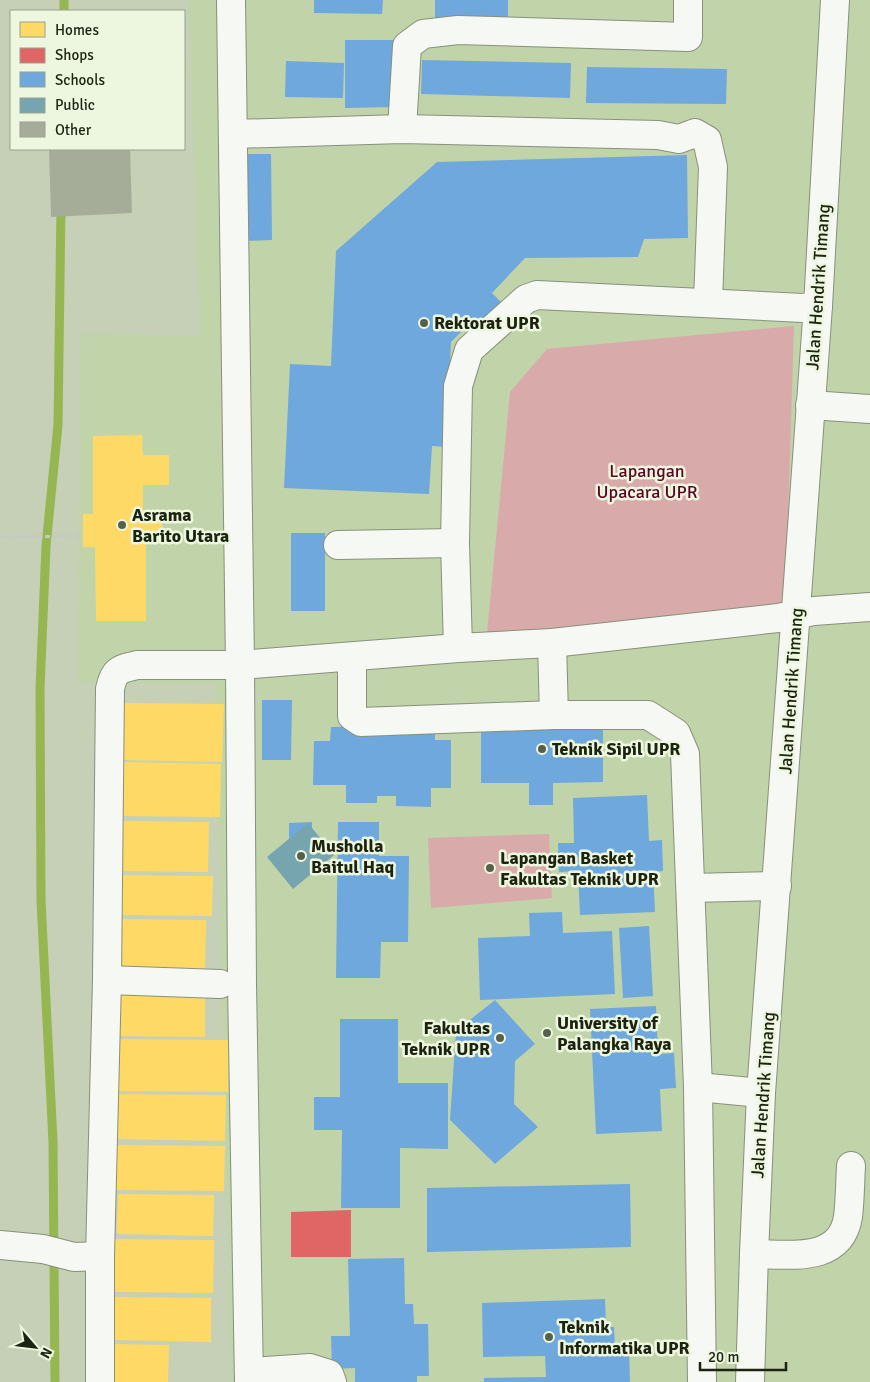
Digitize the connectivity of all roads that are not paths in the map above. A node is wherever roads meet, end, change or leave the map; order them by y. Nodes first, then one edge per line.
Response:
1 (231, 0) edge
2 (688, 0) edge
3 (835, 0) edge
4 (402, 129) junction
5 (234, 134) junction
6 (708, 302) junction
7 (818, 306) junction
8 (810, 405) junction
9 (870, 409) edge
10 (455, 542) junction
11 (338, 546) dead end
12 (870, 606) edge
13 (796, 616) junction
14 (552, 643) junction
15 (458, 648) junction
16 (352, 658) junction
17 (240, 666) junction
18 (554, 715) junction
19 (777, 886) junction
20 (691, 888) junction
21 (107, 980) junction
22 (220, 984) dead end
23 (698, 1088) junction
24 (761, 1093) junction
25 (851, 1166) dead end
26 (0, 1246) edge
27 (754, 1254) junction
28 (87, 1256) junction
29 (249, 1377) edge
30 (100, 1382) edge
31 (332, 1382) edge
32 (702, 1382) edge
33 (750, 1382) edge

1 - 5 street
2 - 4 street
3 - 7 street, Jalan Hendrik Timang
4 - 5 street
4 - 6 street
5 - 17 street
6 - 7 street
6 - 10 street
7 - 8 street, Jalan Hendrik Timang
8 - 9 street
8 - 13 street, Jalan Hendrik Timang
10 - 11 street
10 - 15 street
12 - 13 street
13 - 14 street
13 - 19 street, Jalan Hendrik Timang
14 - 15 street
14 - 18 street
15 - 16 street
16 - 17 street
16 - 18 street
17 - 21 street
17 - 29 street
18 - 20 street
19 - 20 street
19 - 24 street, Jalan Hendrik Timang
20 - 23 street
21 - 22 street
21 - 28 street
23 - 24 street
23 - 32 street
24 - 27 street, Jalan Hendrik Timang
25 - 27 street
26 - 28 street
27 - 33 street, Jalan Hendrik Timang
28 - 30 street
29 - 31 street

